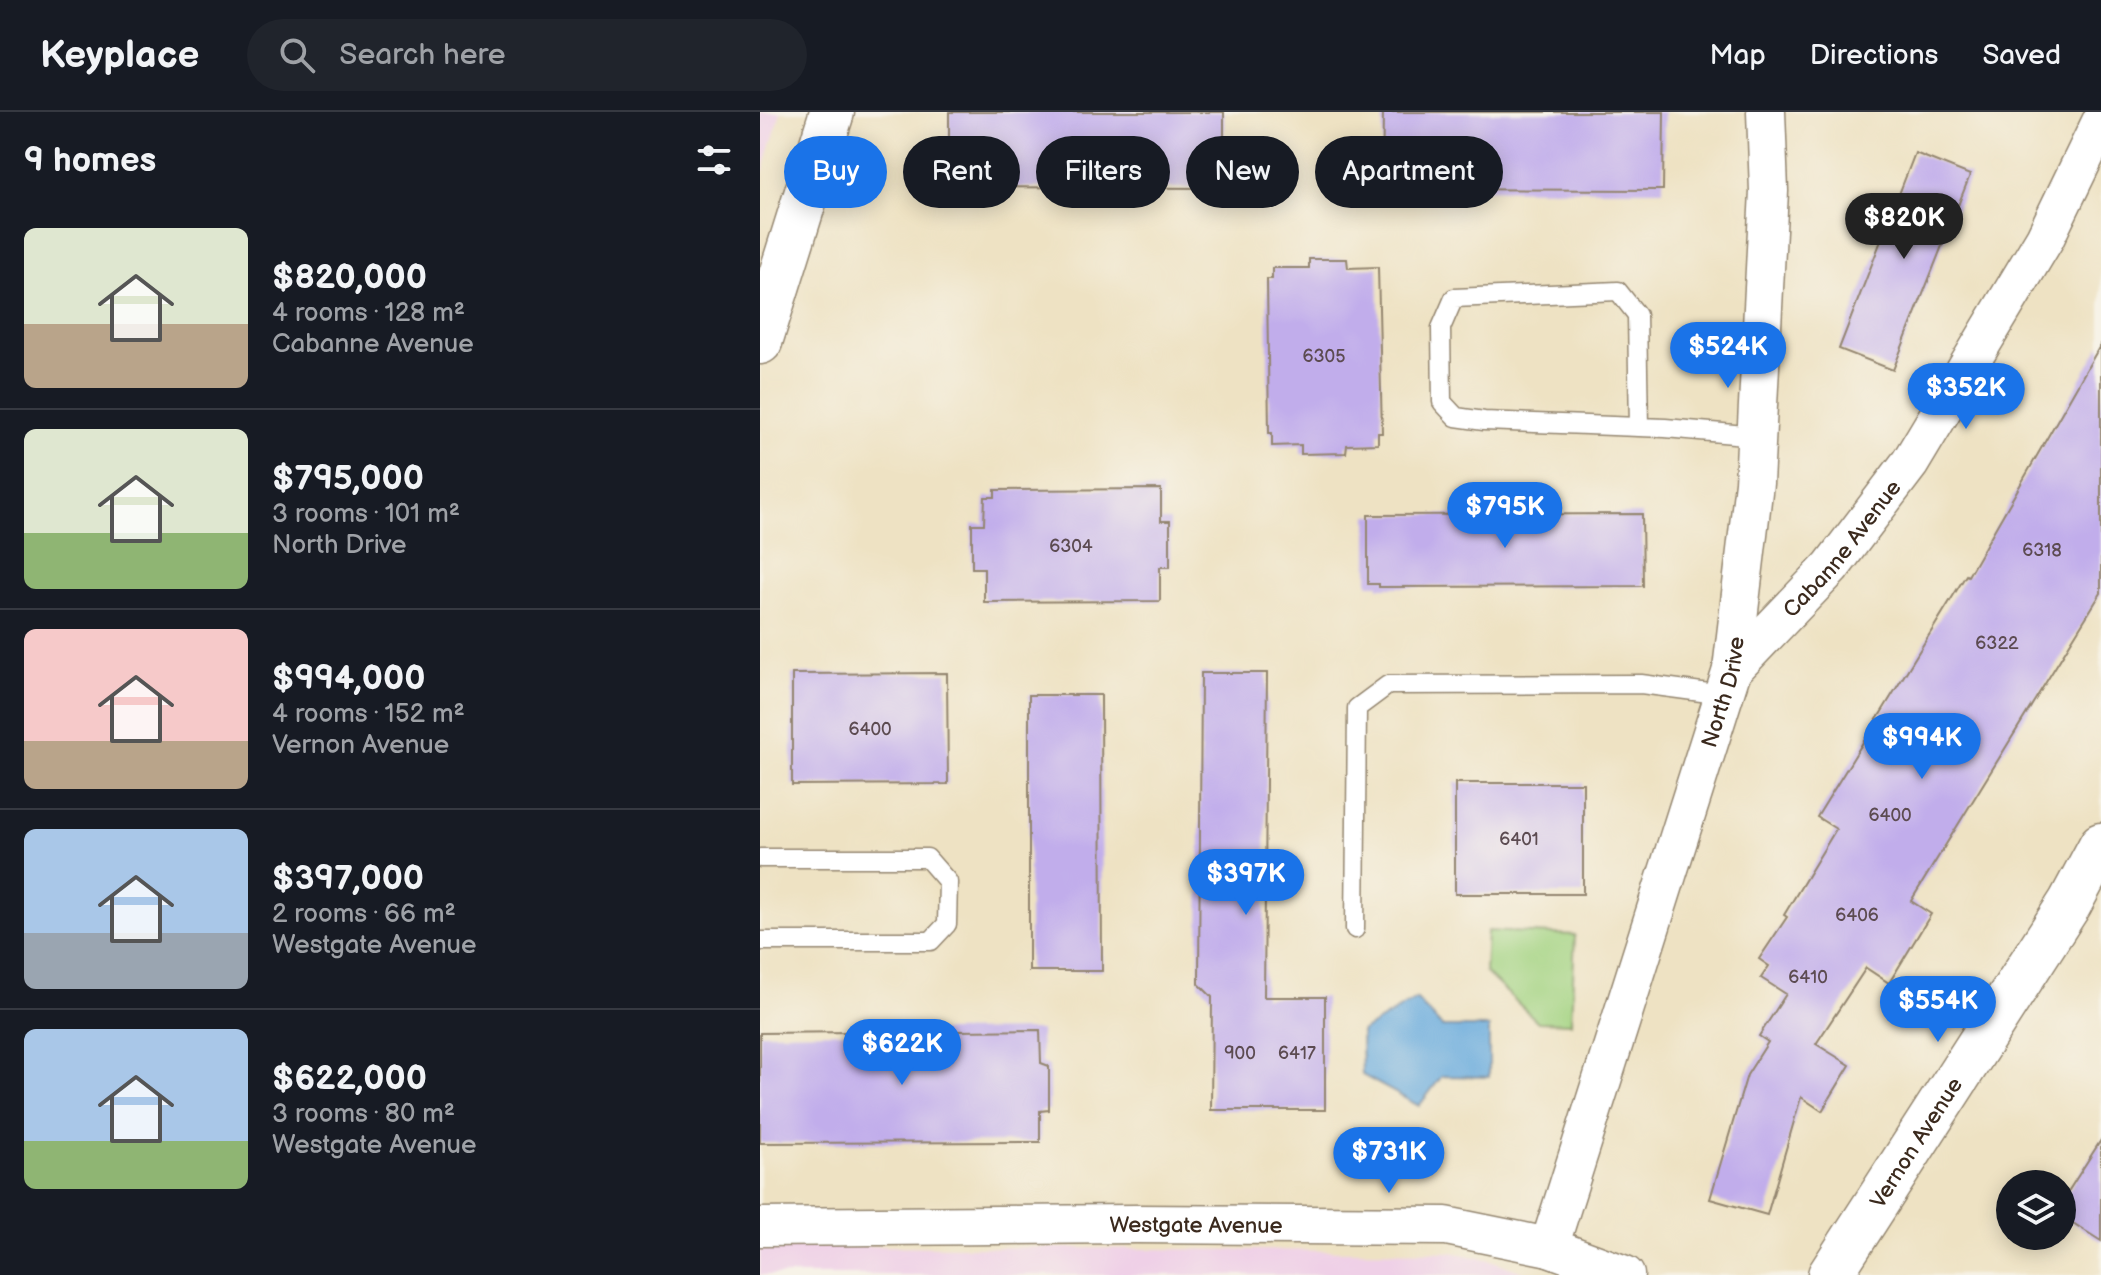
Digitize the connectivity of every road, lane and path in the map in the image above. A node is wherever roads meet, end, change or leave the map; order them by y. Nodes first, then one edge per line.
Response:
1 (832, 112) edge
2 (1766, 112) edge
3 (2101, 122) edge
4 (760, 342) edge
5 (1639, 427) junction
6 (1757, 436) junction
7 (1728, 682) junction
8 (2101, 845) edge
9 (760, 858) edge
10 (1355, 929) dead end
11 (760, 941) edge
12 (760, 1227) edge
13 (1549, 1247) junction
14 (1625, 1275) edge
15 (1830, 1275) edge

1 - 4 street
2 - 6 street, North Drive
3 - 7 street, Cabanne Avenue
5 - 5 lane
5 - 6 lane
6 - 7 street, North Drive
7 - 10 lane
7 - 13 street, North Drive
8 - 15 street, Vernon Avenue
9 - 11 lane
12 - 13 street, Westgate Avenue
13 - 14 street, Westgate Avenue

